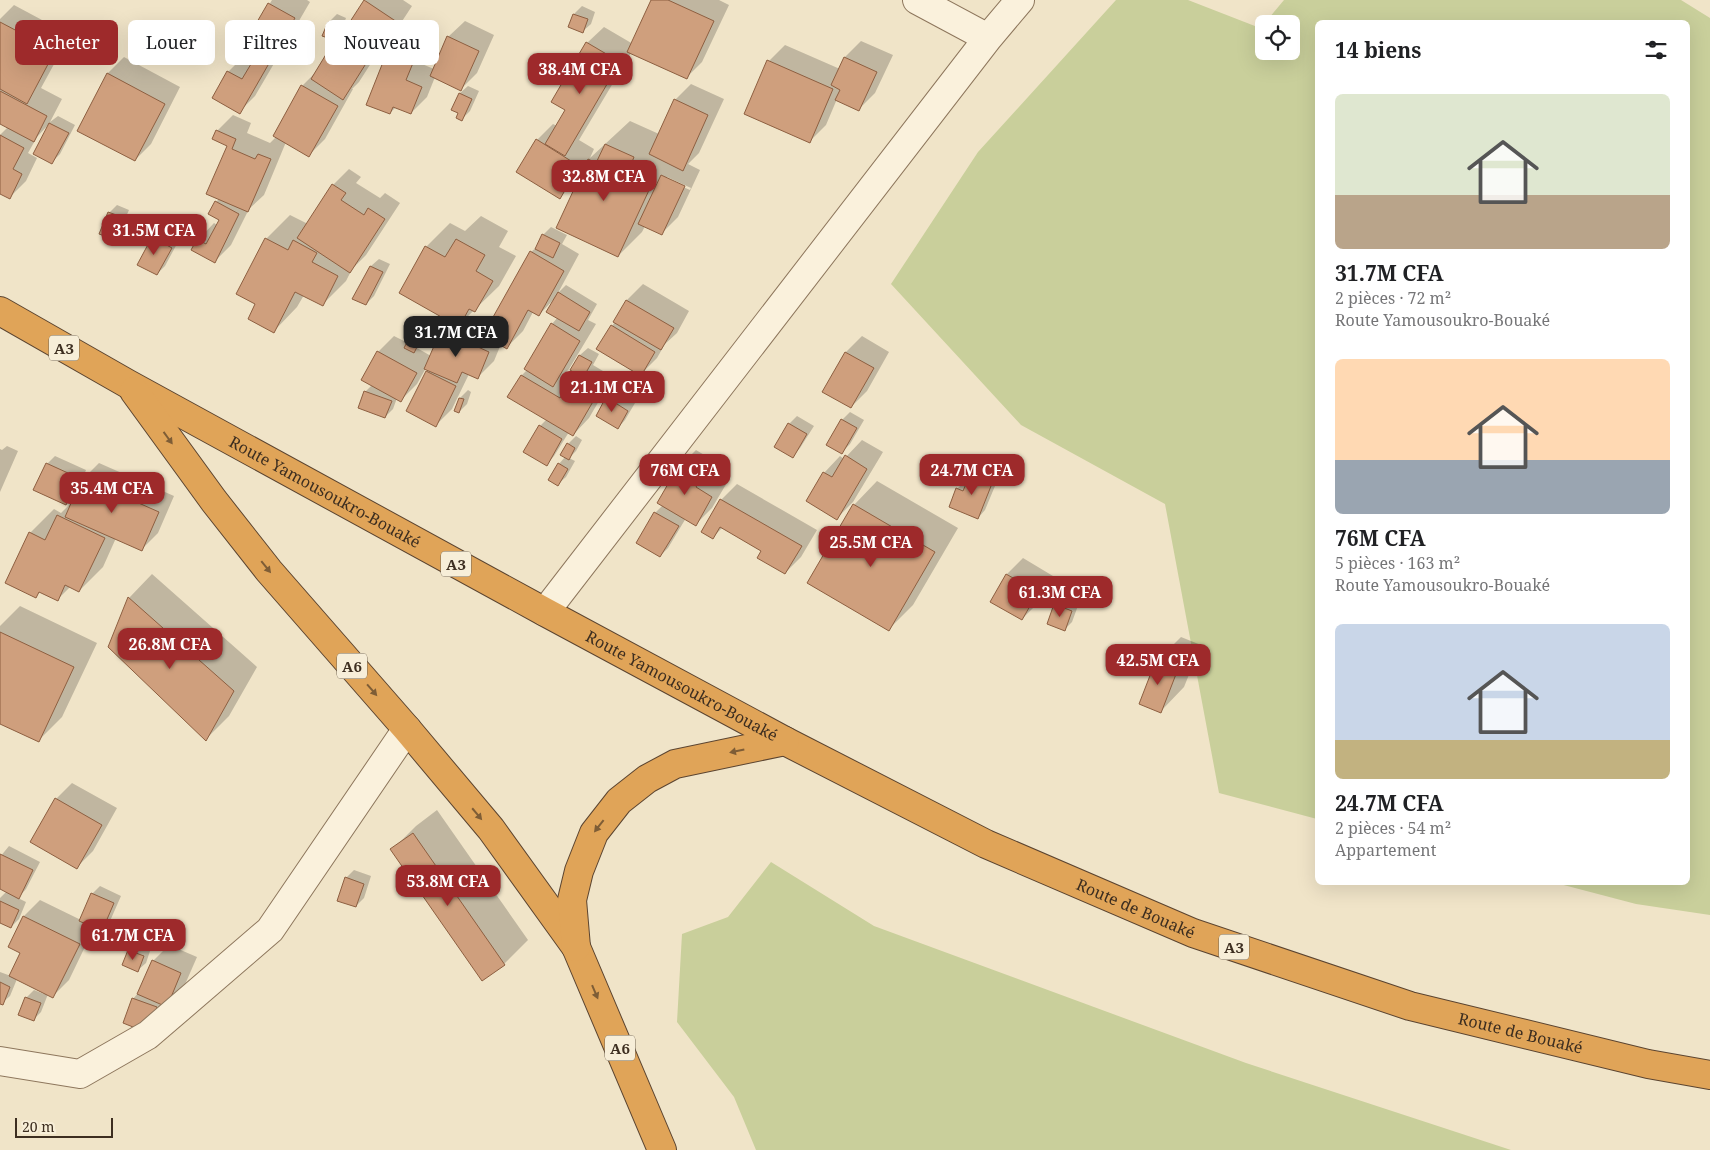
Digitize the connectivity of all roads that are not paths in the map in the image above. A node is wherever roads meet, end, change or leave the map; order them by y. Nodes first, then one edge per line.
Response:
1 (917, 0) edge
2 (1020, 0) edge
3 (988, 38) junction
4 (0, 312) edge
5 (128, 384) junction
6 (545, 612) junction
7 (407, 729) junction
8 (785, 741) junction
9 (576, 947) junction
10 (0, 1061) edge
11 (1710, 1075) edge
12 (662, 1150) edge

1 - 3 street
2 - 3 street
3 - 6 street
4 - 5 highway, Route Yamousoukro-Bouaké / A3
5 - 6 highway, Route Yamousoukro-Bouaké / A3
5 -> 7 highway, A6
6 - 8 highway, Route Yamousoukro-Bouaké / A3
7 -> 9 highway, A6
7 - 10 street
8 -> 9 highway
8 - 11 highway, Route de Bouaké / A3
9 -> 12 highway, A6

